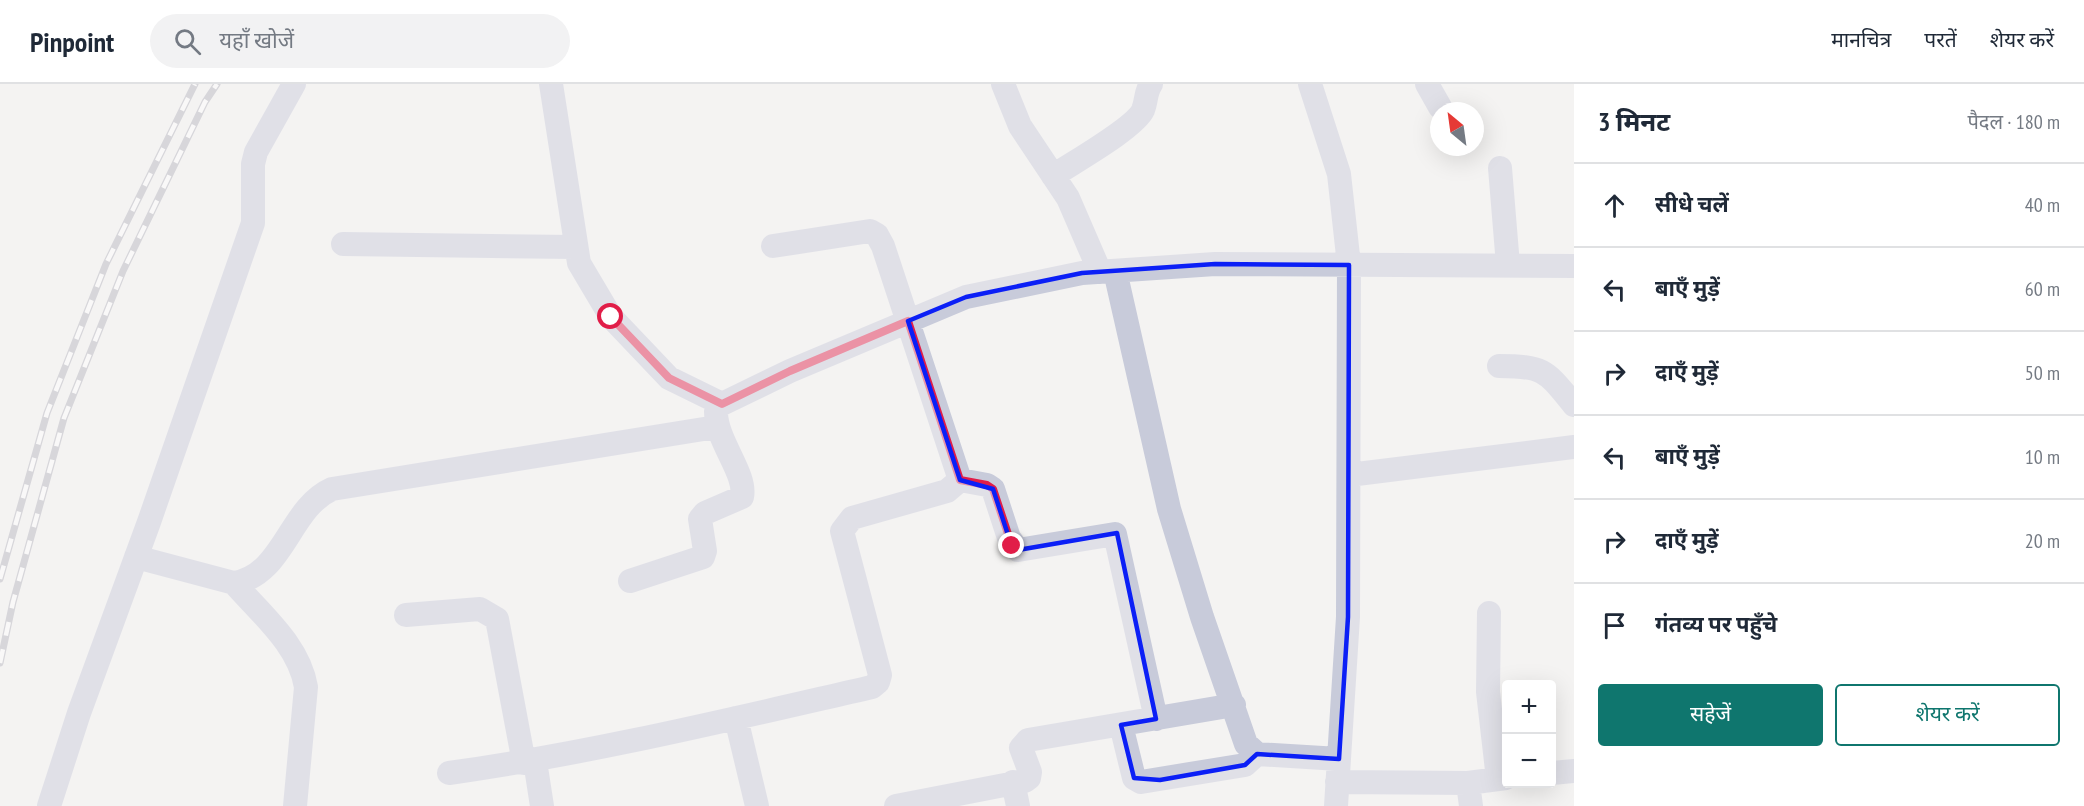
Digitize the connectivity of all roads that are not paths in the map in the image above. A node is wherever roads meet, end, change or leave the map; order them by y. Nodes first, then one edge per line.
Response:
1 (294, 84) edge
2 (551, 84) edge
3 (1003, 84) edge
4 (1151, 84) edge
5 (1310, 84) edge
6 (1427, 84) edge
7 (1437, 102) edge
8 (1500, 168) dead end
9 (1053, 176) junction
10 (342, 244) dead end
11 (773, 246) dead end
12 (574, 247) junction
13 (1349, 265) junction
14 (1508, 265) junction
15 (1574, 266) edge
16 (1108, 272) junction
17 (908, 321) junction
18 (1500, 366) dead end
19 (716, 401) junction
20 (1574, 405) edge
21 (716, 427) junction
22 (1574, 447) edge
23 (1348, 475) junction
24 (960, 480) junction
25 (136, 557) junction
26 (630, 580) dead end
27 (234, 583) junction
28 (1489, 613) dead end
29 (406, 615) dead end
30 (1234, 705) junction
31 (736, 718) junction
32 (1156, 718) junction
33 (1121, 725) junction
34 (1257, 754) junction
35 (529, 762) junction
36 (1338, 770) junction
37 (1574, 771) edge
38 (449, 773) dead end
39 (1556, 773) edge
40 (1502, 778) edge
41 (1013, 782) junction
42 (1469, 795) edge
43 (49, 806) edge
44 (295, 806) edge
45 (542, 806) edge
46 (757, 806) edge
47 (896, 806) edge
48 (1018, 806) edge
49 (1336, 806) edge

1 - 25 street
2 - 12 street
3 - 9 street
4 - 9 street
5 - 13 street
6 - 7 street
8 - 14 street
9 - 16 street
10 - 12 street
11 - 17 street
12 - 19 street
13 - 14 street
13 - 16 street
13 - 23 street
14 - 15 street
16 - 17 street
16 - 30 street
17 - 19 street
17 - 24 street
18 - 20 street
19 - 21 street
21 - 26 street
21 - 27 street
22 - 23 street
23 - 36 street
24 - 31 street
24 - 32 street
25 - 27 street
25 - 43 street
27 - 44 street
28 - 40 street
29 - 35 street
30 - 32 street
30 - 34 street
31 - 35 street
31 - 46 street
32 - 33 street
33 - 34 street
33 - 41 street
34 - 36 street
35 - 38 street
35 - 45 street
36 - 42 street
36 - 49 street
37 - 39 street
40 - 42 street
41 - 47 street
41 - 48 street

